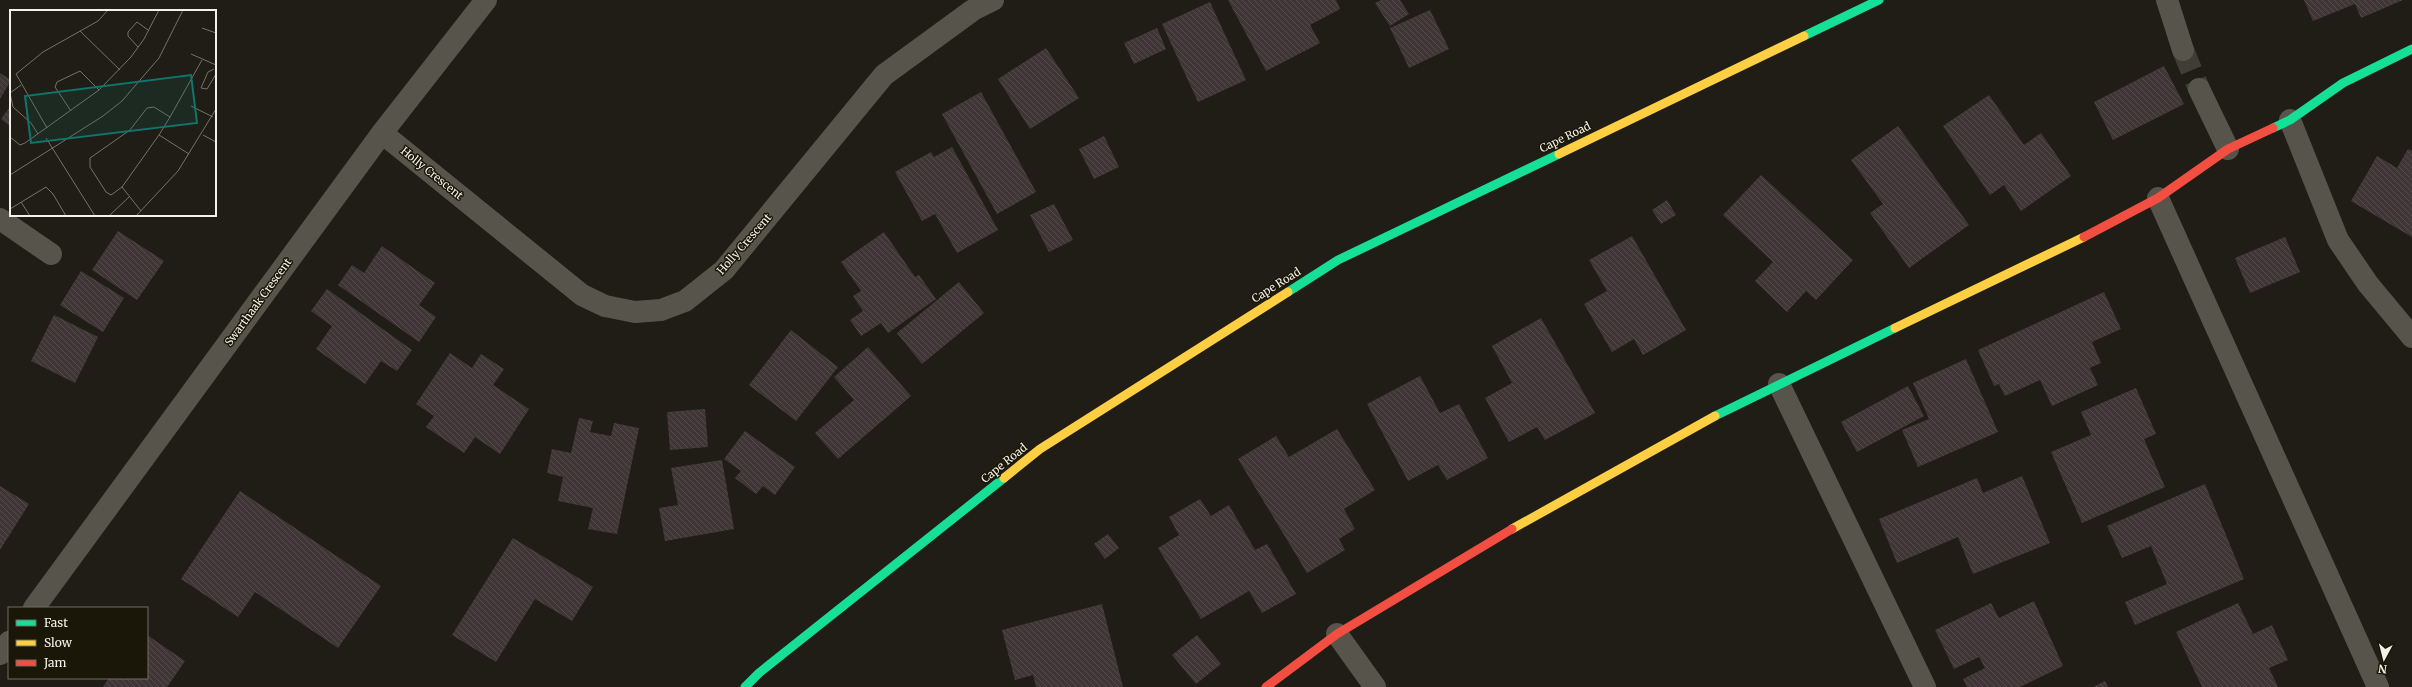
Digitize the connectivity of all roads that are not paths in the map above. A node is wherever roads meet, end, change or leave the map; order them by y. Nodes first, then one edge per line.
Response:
1 (486, 0) edge
2 (993, 0) edge
3 (1879, 0) edge
4 (2167, 0) edge
5 (2412, 49) edge
6 (2183, 50) tunnel mouth
7 (2199, 89) tunnel mouth
8 (2290, 120) junction
9 (382, 132) junction
10 (2228, 149) junction
11 (2158, 198) junction
12 (0, 219) edge
13 (51, 254) dead end
14 (2412, 337) edge
15 (1779, 384) junction
16 (35, 607) edge
17 (1336, 634) junction
18 (8, 643) edge
19 (0, 654) edge
20 (745, 687) edge
21 (1266, 687) edge
22 (1375, 687) edge
23 (1925, 687) edge
24 (2378, 687) edge

1 - 9 street, Swarthaak Crescent
2 - 9 street, Holly Crescent
3 - 20 street, Cape Road
4 - 6 street
5 - 8 street
7 - 10 street
8 - 10 street
8 - 14 street
9 - 16 street, Swarthaak Crescent
10 - 11 street
11 - 15 street
11 - 24 street
12 - 13 street
15 - 17 street
15 - 23 street
17 - 21 street
17 - 22 street
18 - 19 street

